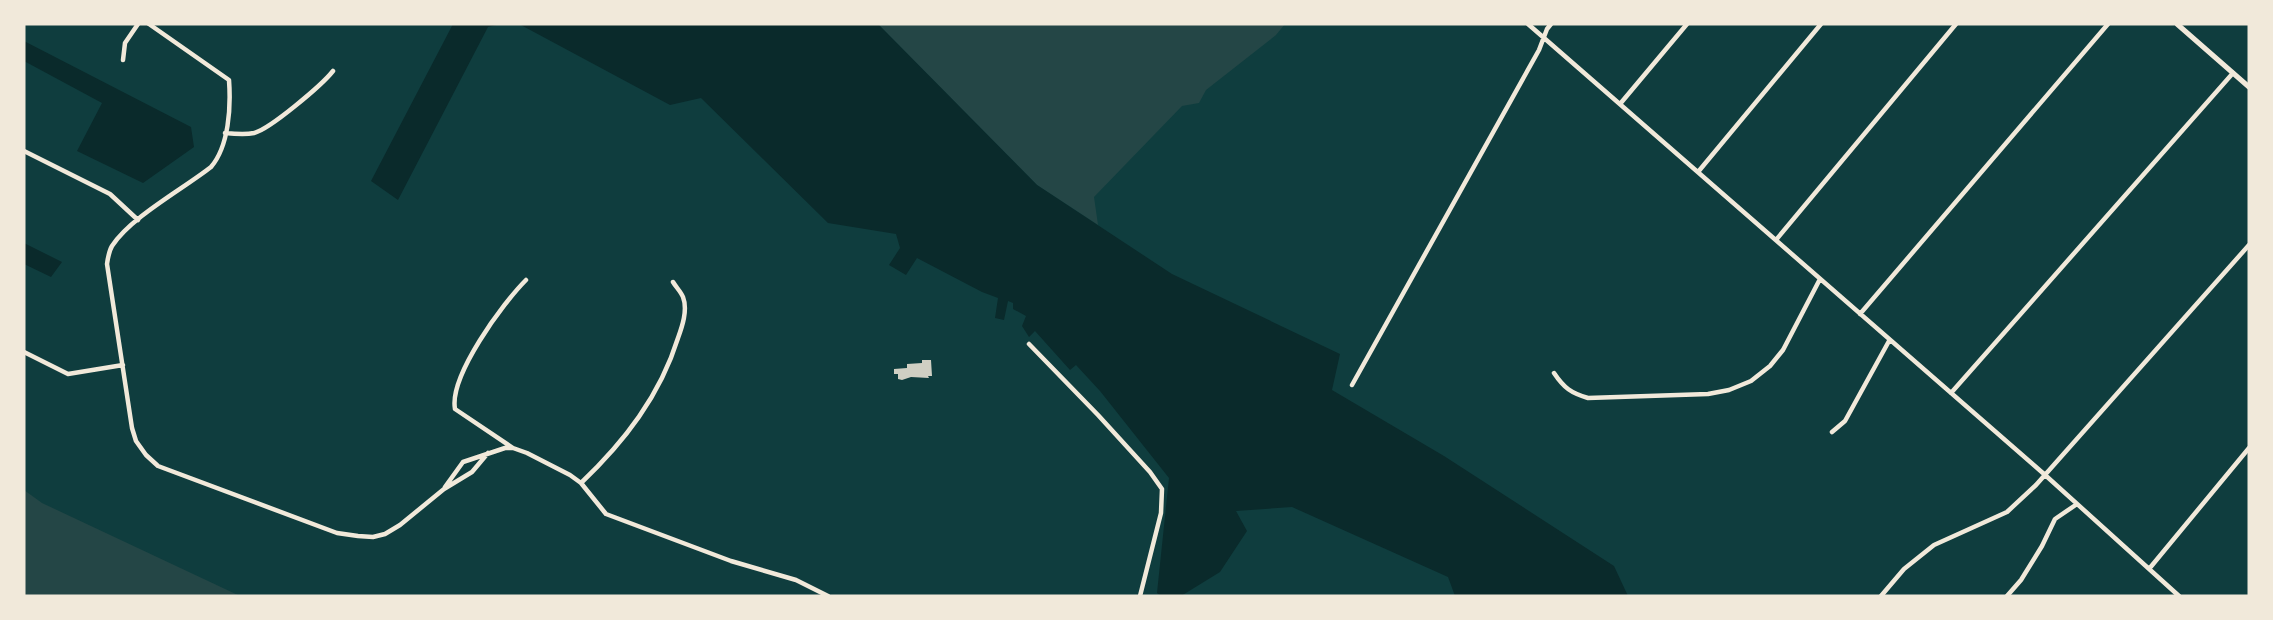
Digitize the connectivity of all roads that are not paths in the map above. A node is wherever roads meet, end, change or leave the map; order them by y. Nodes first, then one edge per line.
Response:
1 (138, 24) edge
2 (149, 24) edge
3 (1528, 24) edge
4 (1551, 24) edge
5 (1687, 24) edge
6 (1821, 24) edge
7 (1956, 24) edge
8 (2108, 24) edge
9 (2177, 24) edge
10 (1544, 38) junction
11 (123, 60) dead end
12 (333, 71) dead end
13 (2233, 73) junction
14 (2249, 87) edge
15 (1620, 104) junction
16 (225, 133) junction
17 (24, 151) edge
18 (1698, 172) junction
19 (138, 220) junction
20 (1776, 240) junction
21 (2249, 245) edge
22 (1820, 279) junction
23 (526, 280) dead end
24 (673, 282) dead end
25 (1860, 314) junction
26 (1890, 341) junction
27 (1029, 344) dead end
28 (24, 351) edge
29 (123, 365) junction
30 (1554, 374) dead end
31 (1352, 385) dead end
32 (1951, 393) junction
33 (1832, 432) dead end
34 (513, 448) junction
35 (2249, 448) edge
36 (488, 453) junction
37 (2044, 474) junction
38 (581, 483) junction
39 (444, 489) junction
40 (2077, 504) junction
41 (2149, 569) junction
42 (828, 596) edge
43 (1140, 596) edge
44 (1881, 596) edge
45 (2007, 596) edge
46 (2179, 596) edge

1 - 11 street
2 - 16 street
3 - 10 street
4 - 10 street
5 - 15 street
6 - 18 street
7 - 20 street
8 - 25 street
9 - 13 street
10 - 15 street
10 - 31 street
12 - 16 street
13 - 14 street
13 - 32 street
15 - 18 street
16 - 19 street
17 - 19 street
18 - 20 street
19 - 29 street
20 - 22 street
21 - 37 street
22 - 25 street
22 - 30 street
23 - 34 street
24 - 38 street
25 - 26 street
26 - 32 street
26 - 33 street
27 - 43 street
28 - 29 street
29 - 39 street
32 - 37 street
34 - 36 street
34 - 38 street
35 - 41 street
36 - 39 street
36 - 39 street
37 - 40 street
37 - 44 street
38 - 42 street
40 - 41 street
40 - 45 street
41 - 46 street

